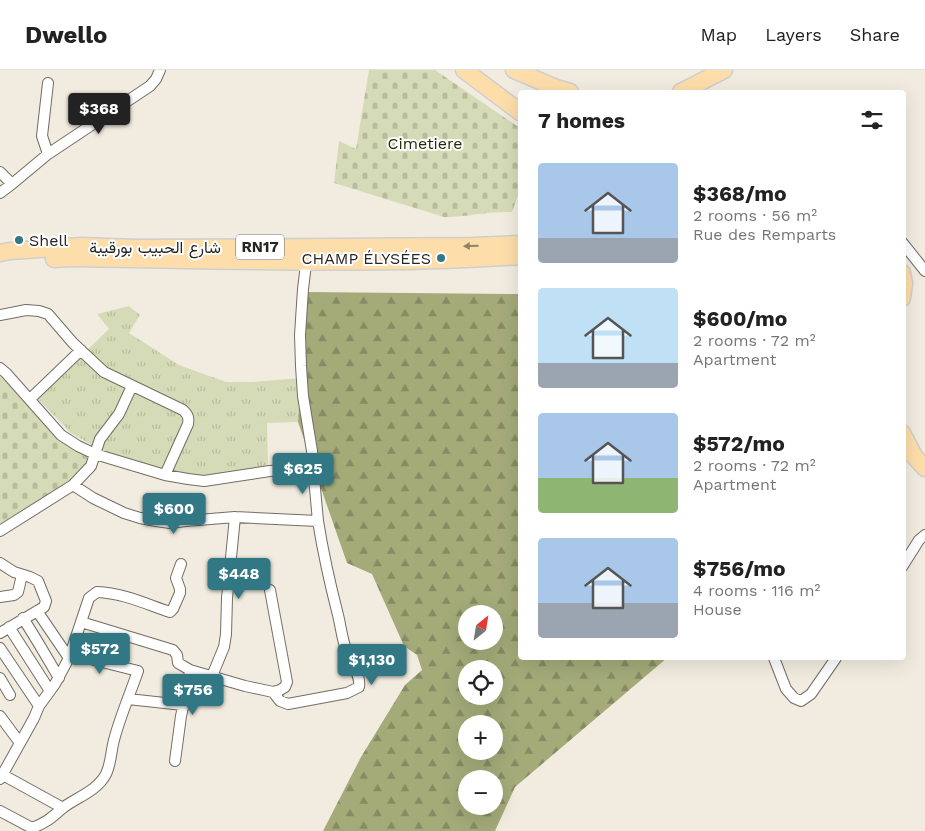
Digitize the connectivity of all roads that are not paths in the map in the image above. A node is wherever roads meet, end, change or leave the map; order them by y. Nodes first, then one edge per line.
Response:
1 (160, 70) edge
2 (466, 70) edge
3 (514, 70) edge
4 (724, 70) edge
5 (48, 83) dead end
6 (563, 90) edge
7 (685, 90) edge
8 (518, 110) edge
9 (48, 154) junction
10 (0, 172) edge
11 (12, 184) junction
12 (0, 193) edge
13 (518, 244) edge
14 (906, 247) edge
15 (0, 253) edge
16 (307, 254) junction
17 (518, 256) edge
18 (0, 264) edge
19 (923, 268) edge
20 (906, 272) edge
21 (0, 315) edge
22 (81, 350) junction
23 (0, 368) edge
24 (132, 386) junction
25 (30, 399) junction
26 (906, 441) edge
27 (95, 454) junction
28 (313, 467) junction
29 (925, 468) edge
30 (165, 475) junction
31 (73, 485) junction
32 (235, 517) junction
33 (318, 520) junction
34 (0, 531) edge
35 (925, 535) edge
36 (906, 561) edge
37 (0, 563) edge
38 (181, 564) dead end
39 (22, 575) junction
40 (270, 590) dead end
41 (0, 597) edge
42 (37, 611) junction
43 (23, 618) junction
44 (81, 622) junction
45 (5, 630) edge
46 (0, 648) edge
47 (70, 654) junction
48 (775, 660) edge
49 (835, 660) edge
50 (190, 670) junction
51 (212, 676) junction
52 (0, 678) edge
53 (58, 678) junction
54 (50, 691) junction
55 (273, 692) junction
56 (10, 695) dead end
57 (128, 699) junction
58 (183, 705) junction
59 (40, 706) junction
60 (0, 718) edge
61 (20, 743) junction
62 (175, 761) dead end
63 (1, 777) edge
64 (63, 808) junction
65 (0, 811) edge

1 - 9 street
2 - 8 main road
3 - 6 main road
4 - 7 main road
5 - 9 street
9 - 11 street
10 - 11 street
11 - 12 street
13 -> 16 main road, شارع الحبيب بورقيبة / RN17
14 - 19 street
15 - 16 main road, شارع الحبيب بورقيبة / RN17
16 - 17 main road, شارع الحبيب بورقيبة / RN17
16 - 18 main road, شارع الحبيب بورقيبة / RN17
16 - 28 street
19 - 20 street
21 - 22 street
22 - 24 street
22 - 25 street
23 - 25 street
24 - 27 street
24 - 30 street
25 - 27 street
26 - 29 main road
27 - 30 street
27 - 31 street
28 - 30 street
28 - 33 street
31 - 32 street
31 - 34 street
32 - 33 street
32 - 51 street
33 - 55 street
35 - 36 street
37 - 39 street
38 - 44 street
39 - 41 street
39 - 42 street
40 - 55 street
42 - 43 street
42 - 47 street
43 - 45 street
43 - 53 street
44 - 47 street
44 - 50 street
45 - 54 street
46 - 59 street
47 - 53 street
47 - 57 street
48 - 49 street
50 - 51 street
50 - 58 street
51 - 55 street
52 - 56 street
53 - 54 street
54 - 59 street
57 - 58 street
57 - 64 street
58 - 62 street
59 - 61 street
60 - 61 street
61 - 63 street
63 - 64 street
64 - 65 street

